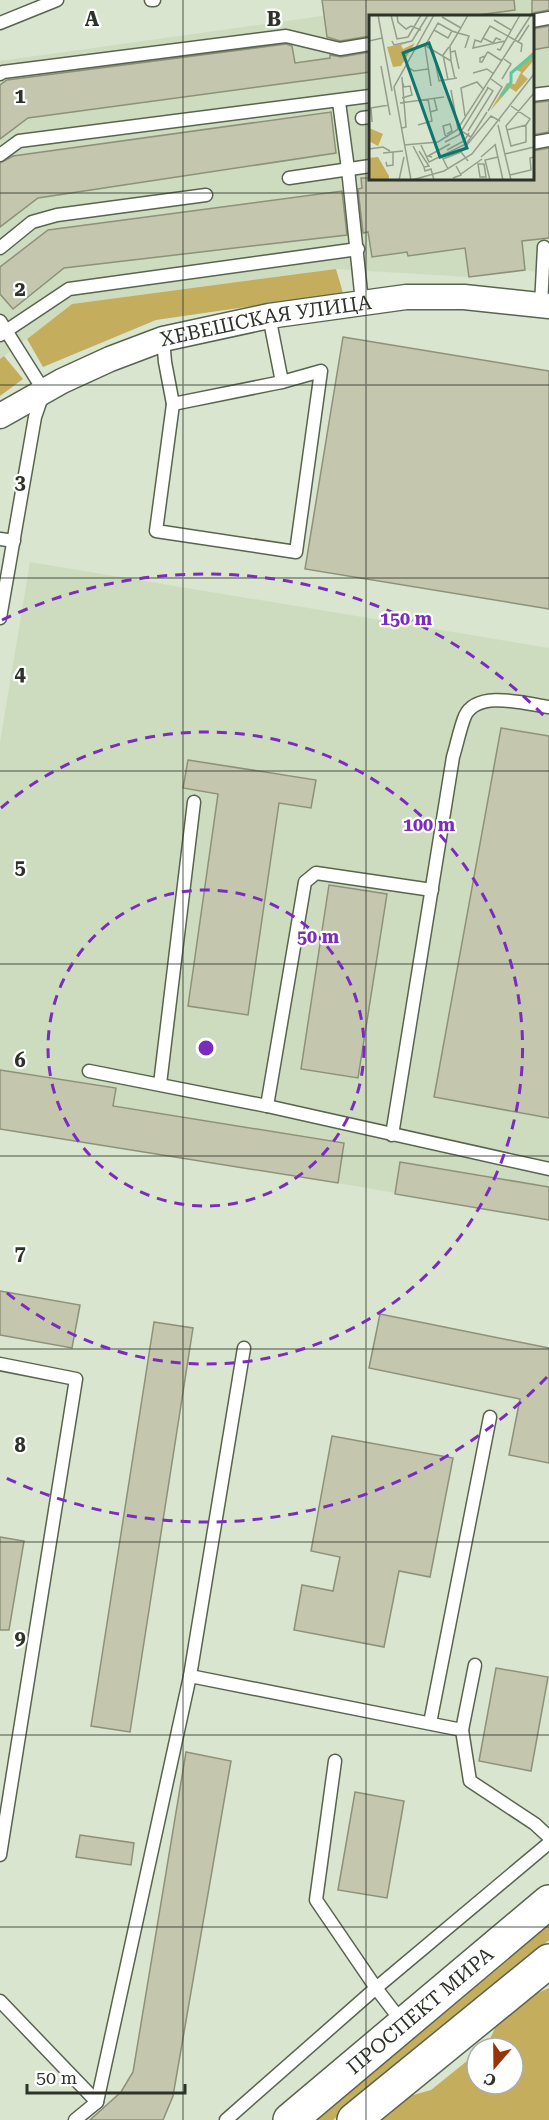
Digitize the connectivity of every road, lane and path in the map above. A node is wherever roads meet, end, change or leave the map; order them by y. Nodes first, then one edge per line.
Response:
1 (57, 0) edge
2 (549, 18) edge
3 (534, 21) edge
4 (0, 22) edge
5 (369, 44) edge
6 (0, 74) edge
7 (549, 93) edge
8 (534, 95) edge
9 (369, 96) edge
10 (339, 102) junction
11 (549, 140) edge
12 (534, 143) edge
13 (0, 155) edge
14 (369, 166) edge
15 (348, 169) junction
16 (289, 178) dead end
17 (206, 195) dead end
18 (0, 248) edge
19 (544, 248) dead end
20 (358, 249) junction
21 (362, 302) junction
22 (545, 306) edge
23 (269, 316) junction
24 (2, 329) edge
25 (163, 339) junction
26 (282, 382) junction
27 (44, 391) junction
28 (172, 404) junction
29 (0, 416) edge
30 (0, 539) edge
31 (14, 541) junction
32 (0, 618) edge
33 (549, 707) edge
34 (194, 802) dead end
35 (432, 890) junction
36 (89, 1071) dead end
37 (160, 1084) junction
38 (267, 1106) junction
39 (392, 1135) junction
40 (549, 1169) edge
41 (244, 1348) dead end
42 (0, 1364) edge
43 (490, 1417) dead end
44 (475, 1665) dead end
45 (190, 1676) junction
46 (430, 1724) junction
47 (462, 1730) junction
48 (334, 1761) dead end
49 (549, 1837) edge
50 (549, 1842) edge
51 (0, 1855) edge
52 (549, 1902) edge
53 (549, 1961) edge
54 (376, 1989) junction
55 (0, 2001) edge
56 (404, 2024) junction
57 (97, 2102) junction
58 (75, 2120) edge
59 (226, 2120) edge
60 (290, 2120) edge
61 (354, 2120) edge

1 - 4 lane
2 - 3 lane
5 - 6 lane
7 - 8 lane
9 - 10 lane
10 - 13 lane
10 - 15 lane
11 - 12 lane
14 - 15 lane
15 - 16 lane
15 - 20 lane
17 - 18 lane
19 - 22 lane
20 - 21 lane
20 - 24 lane
21 - 22 street, ХЕВЕШСКАЯ УЛИЦА
21 - 23 street, ХЕВЕШСКАЯ УЛИЦА
23 - 25 street, ХЕВЕШСКАЯ УЛИЦА
23 - 26 lane
24 - 27 lane
25 - 27 street, ХЕВЕШСКАЯ УЛИЦА
25 - 28 lane
26 - 28 lane
26 - 28 lane
27 - 29 street, ХЕВЕШСКАЯ УЛИЦА
27 - 31 lane
30 - 31 lane
31 - 32 lane
33 - 35 lane
34 - 37 lane
35 - 38 lane
35 - 39 lane
36 - 37 lane
37 - 38 lane
38 - 39 lane
39 - 40 lane
41 - 45 lane
42 - 51 lane
43 - 46 lane
44 - 47 lane
45 - 46 lane
45 - 57 lane
46 - 47 lane
47 - 49 lane
48 - 54 lane
50 - 54 lane
52 - 56 main road, ПРОСПЕКТ МИРА
53 - 61 main road
54 - 56 lane
54 - 59 lane
55 - 57 lane
56 - 60 main road, ПРОСПЕКТ МИРА
57 - 58 lane

